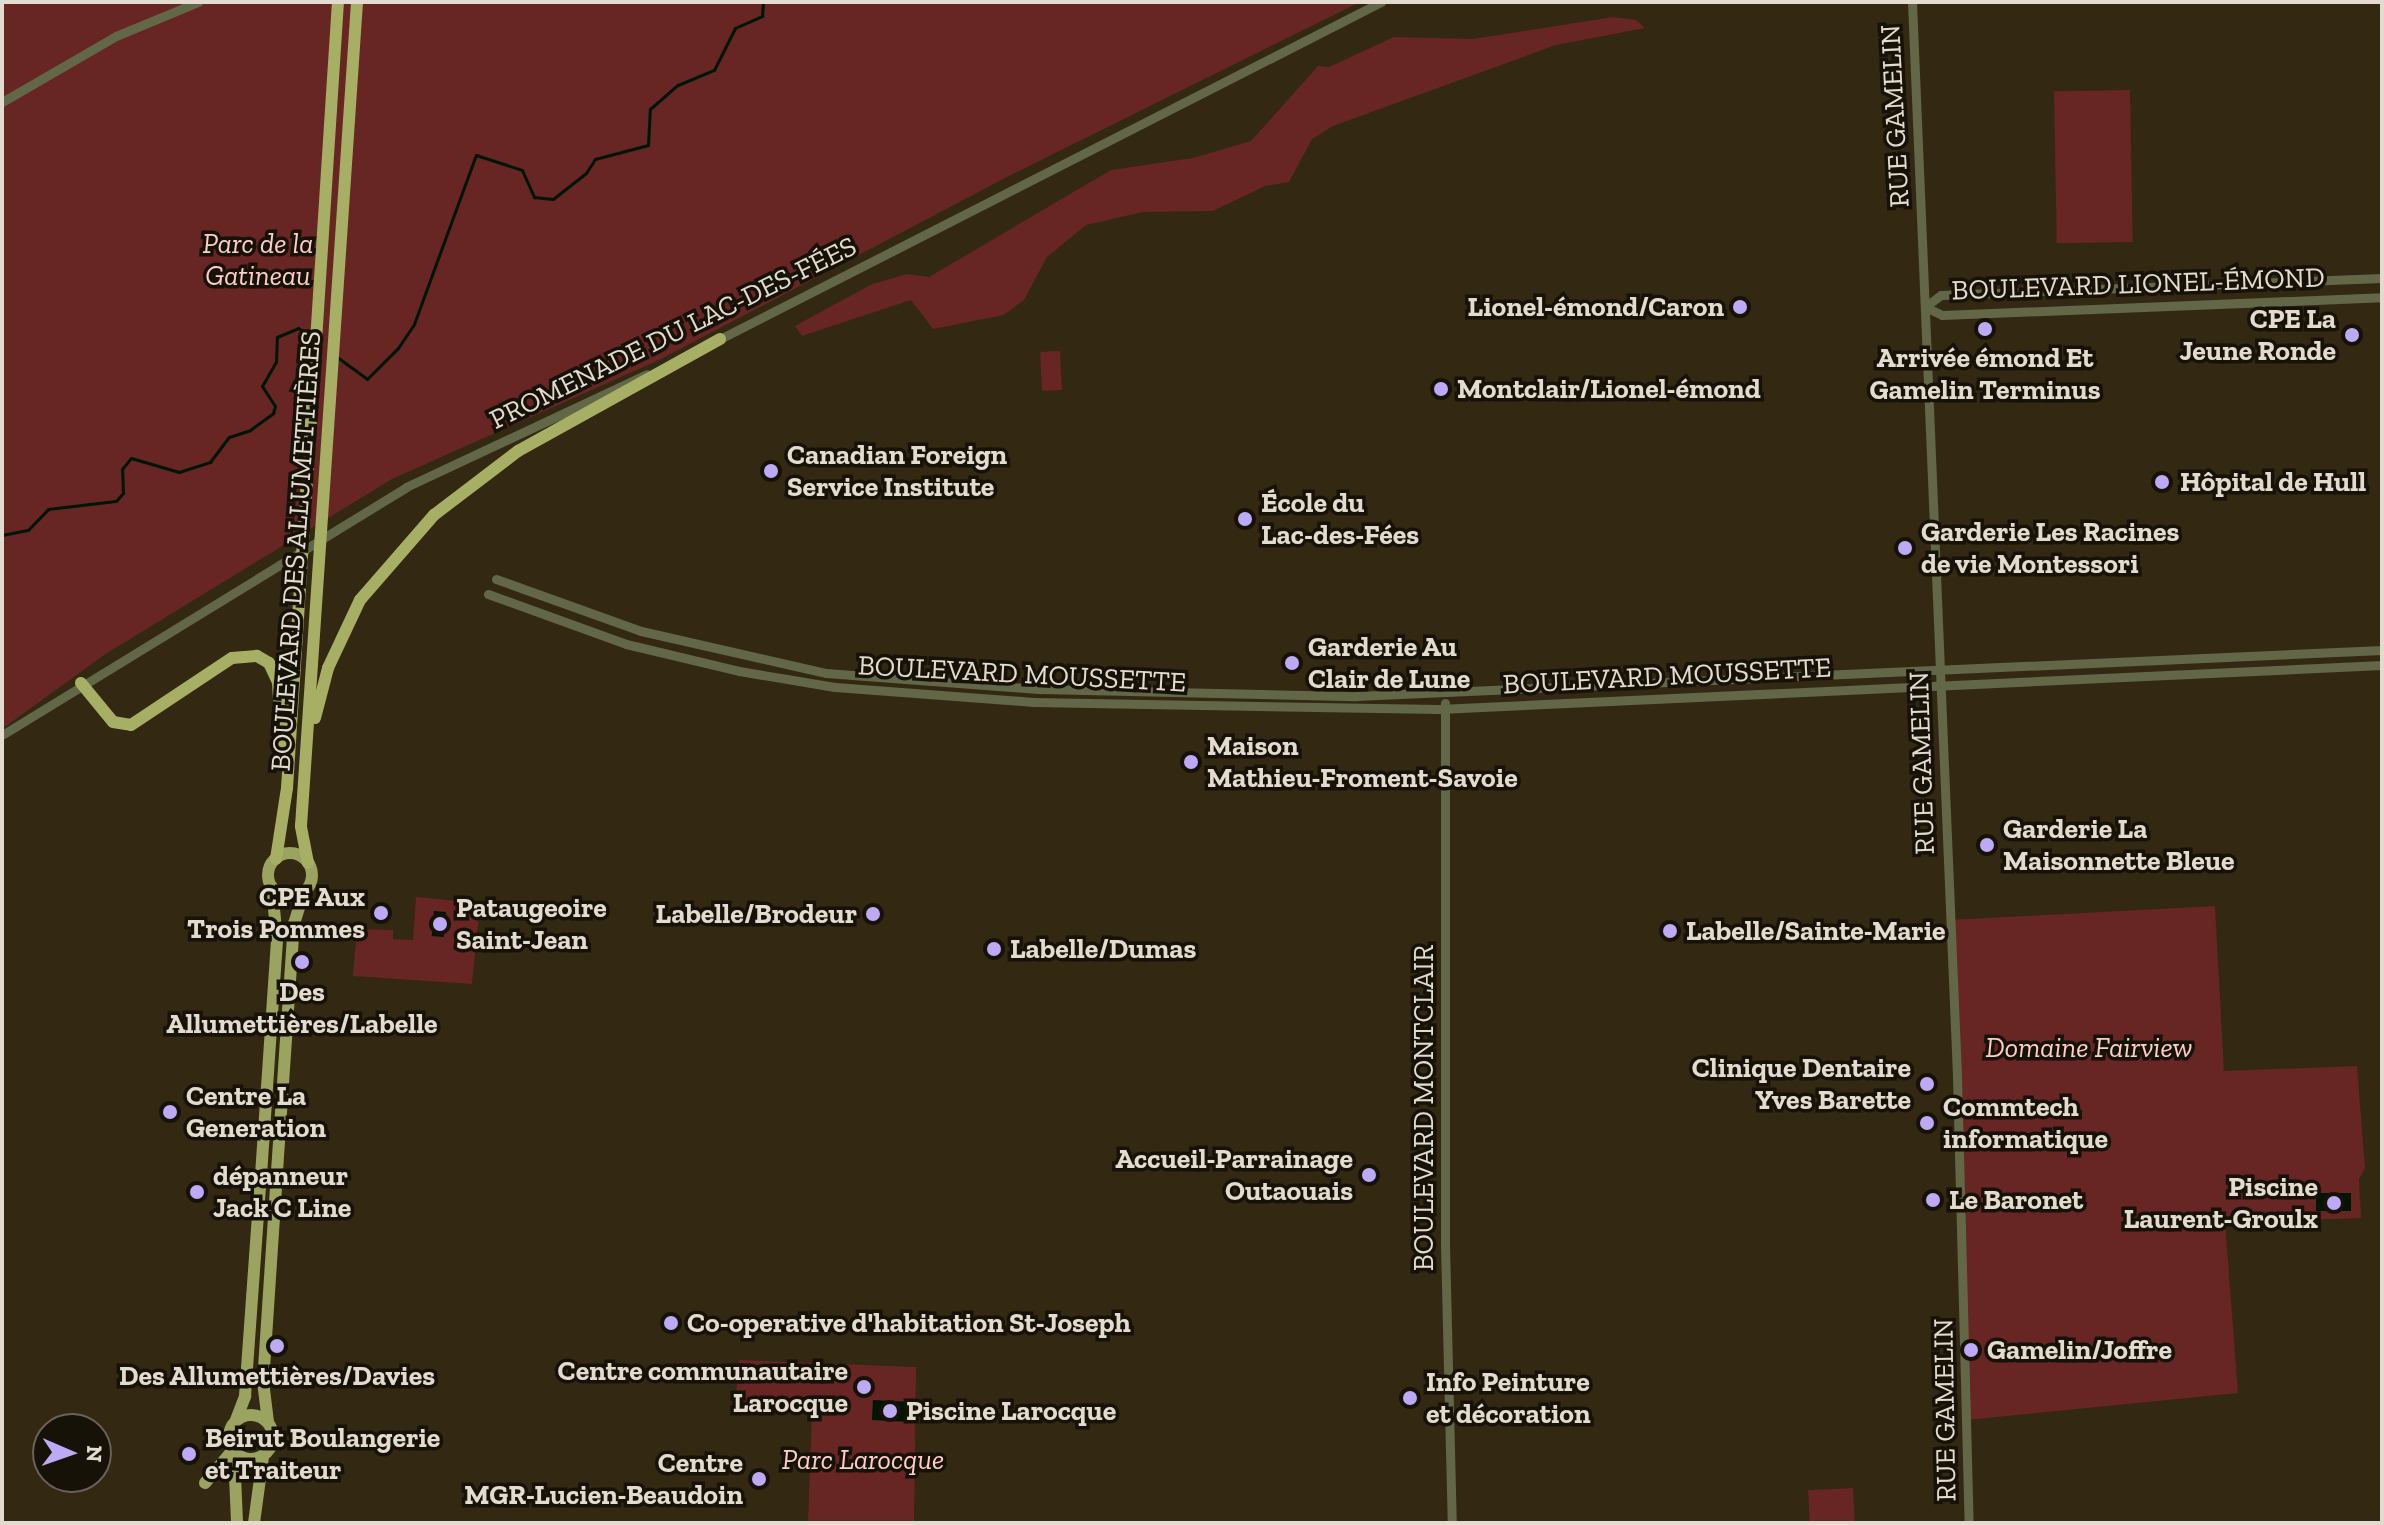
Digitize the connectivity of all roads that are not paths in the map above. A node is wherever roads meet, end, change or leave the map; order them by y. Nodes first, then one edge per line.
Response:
1 (198, 2) edge
2 (338, 2) edge
3 (357, 2) edge
4 (1381, 2) edge
5 (1912, 2) edge
6 (2, 102) edge
7 (2382, 278) edge
8 (2382, 297) edge
9 (1925, 307) junction
10 (720, 339) junction
11 (496, 579) dead end
12 (488, 594) dead end
13 (2382, 650) edge
14 (2382, 665) edge
15 (1941, 666) junction
16 (81, 683) junction
17 (1941, 683) junction
18 (1445, 693) junction
19 (1445, 709) junction
20 (2, 735) edge
21 (305, 768) junction
22 (285, 807) junction
23 (276, 859) junction
24 (308, 863) junction
25 (272, 887) junction
26 (304, 892) junction
27 (236, 1420) junction
28 (268, 1422) junction
29 (234, 1452) junction
30 (263, 1456) junction
31 (205, 1483) dead end
32 (237, 1523) edge
33 (254, 1523) edge
34 (1452, 1523) edge
35 (1969, 1523) edge

1 - 6 street
2 - 22 highway, BOULEVARD DES ALLUMETTIÈRES
3 - 21 highway, BOULEVARD DES ALLUMETTIÈRES
4 - 10 street, PROMENADE DU LAC-DES-FÉES
5 - 9 street, RUE GAMELIN
7 - 9 street, BOULEVARD LIONEL-ÉMOND
8 - 9 street, BOULEVARD LIONEL-ÉMOND
9 - 15 street, RUE GAMELIN
10 - 16 street, PROMENADE DU LAC-DES-FÉES
10 - 21 highway
11 - 18 street, BOULEVARD MOUSSETTE
12 - 19 street, BOULEVARD MOUSSETTE
13 - 15 street, BOULEVARD MOUSSETTE
14 - 17 street, BOULEVARD MOUSSETTE
15 - 17 street, RUE GAMELIN
15 - 18 street, BOULEVARD MOUSSETTE
16 - 20 street, PROMENADE DU LAC-DES-FÉES
16 - 22 highway
17 - 19 street, BOULEVARD MOUSSETTE
17 - 35 street, RUE GAMELIN
18 - 19 street, BOULEVARD MONTCLAIR
19 - 34 street, BOULEVARD MONTCLAIR
21 - 24 highway, BOULEVARD DES ALLUMETTIÈRES
22 - 23 highway, BOULEVARD DES ALLUMETTIÈRES
23 - 24 main road
23 - 25 main road
24 - 26 main road
25 - 26 main road
25 - 27 main road
26 - 28 main road
27 - 28 main road
27 - 29 main road
28 - 30 main road
29 - 30 main road
29 - 31 main road
29 - 32 main road
30 - 33 main road

